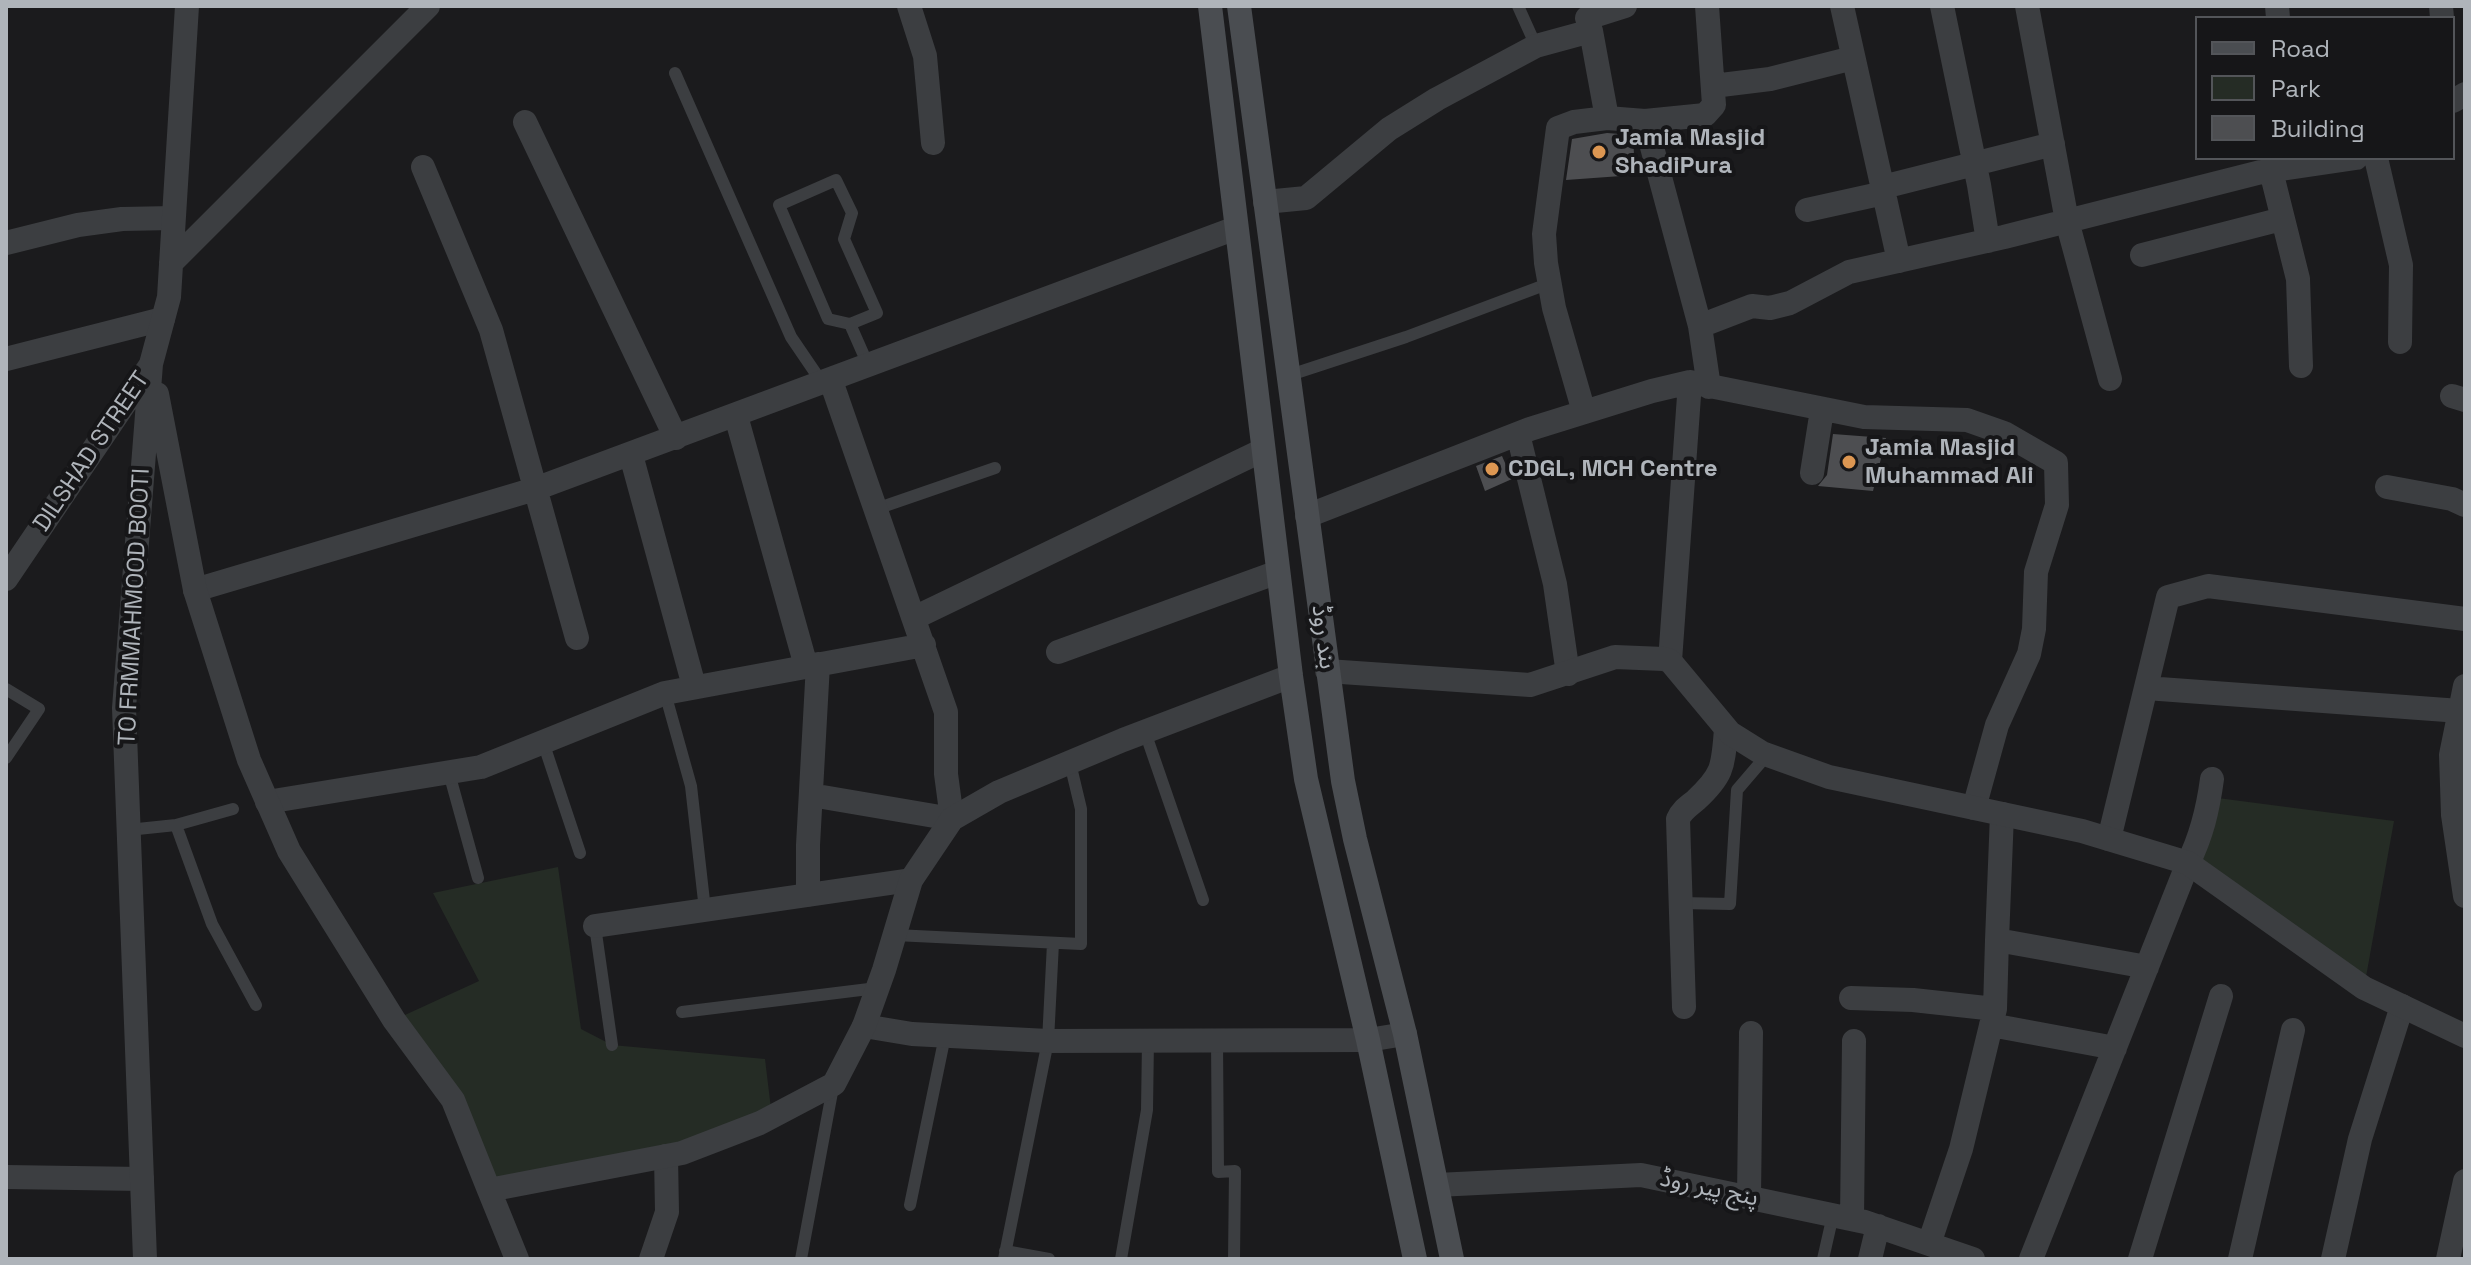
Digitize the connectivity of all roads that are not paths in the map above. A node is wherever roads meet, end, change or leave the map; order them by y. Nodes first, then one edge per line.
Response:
1 (187, 6) edge
2 (428, 6) edge
3 (909, 6) edge
4 (1210, 6) edge
5 (1239, 6) edge
6 (1518, 6) edge
7 (1625, 6) edge
8 (1707, 6) edge
9 (1842, 6) edge
10 (1942, 6) edge
11 (2027, 6) edge
12 (1587, 19) edge
13 (1536, 46) junction
14 (1853, 58) junction
15 (675, 73) dead end
16 (1713, 86) junction
17 (1607, 118) junction
18 (1645, 121) junction
19 (525, 122) dead end
20 (933, 143) dead end
21 (2053, 144) junction
22 (2338, 160) edge
23 (2376, 160) edge
24 (1975, 164) junction
25 (2286, 166) edge
26 (423, 167) dead end
27 (1883, 190) junction
28 (1265, 202) junction
29 (1807, 210) dead end
30 (173, 218) junction
31 (2282, 219) junction
32 (2067, 221) junction
33 (1236, 228) junction
34 (1988, 241) junction
35 (6, 243) edge
36 (2142, 255) dead end
37 (1899, 261) junction
38 (171, 263) junction
39 (1550, 283) junction
40 (163, 319) junction
41 (850, 324) junction
42 (1700, 326) junction
43 (2400, 342) dead end
44 (6, 359) edge
45 (151, 364) junction
46 (2301, 366) dead end
47 (869, 367) junction
48 (1290, 375) junction
49 (2110, 379) dead end
50 (827, 382) junction
51 (1700, 385) junction
52 (1822, 410) junction
53 (1584, 412) junction
54 (736, 416) junction
55 (1518, 434) junction
56 (676, 438) junction
57 (1263, 450) junction
58 (631, 455) junction
59 (995, 468) dead end
60 (1812, 473) dead end
61 (2387, 487) dead end
62 (535, 489) junction
63 (2465, 505) edge
64 (876, 509) junction
65 (1307, 516) junction
66 (1278, 572) junction
67 (6, 579) edge
68 (195, 590) junction
69 (914, 618) junction
70 (2465, 619) edge
71 (577, 638) dead end
72 (924, 645) junction
73 (1058, 652) dead end
74 (1670, 661) junction
75 (812, 665) junction
76 (1327, 671) junction
77 (1568, 674) junction
78 (1291, 676) junction
79 (694, 686) junction
80 (2465, 686) edge
81 (2146, 688) junction
82 (6, 689) edge
83 (665, 693) junction
84 (2460, 711) junction
85 (1726, 729) junction
86 (1145, 732) junction
87 (543, 742) junction
88 (1767, 755) junction
89 (6, 758) edge
90 (1070, 763) junction
91 (449, 773) junction
92 (2212, 779) dead end
93 (811, 795) junction
94 (267, 802) junction
95 (1974, 808) junction
96 (233, 809) dead end
97 (2002, 814) junction
98 (952, 819) junction
99 (176, 825) junction
100 (128, 830) junction
101 (2109, 839) junction
102 (580, 853) dead end
103 (2188, 863) junction
104 (478, 878) dead end
105 (911, 880) junction
106 (808, 895) junction
107 (2465, 896) edge
108 (1203, 900) dead end
109 (1681, 903) junction
110 (705, 910) junction
111 (595, 926) joint
112 (895, 935) junction
113 (1997, 940) junction
114 (1053, 943) junction
115 (2147, 967) junction
116 (878, 988) junction
117 (2221, 996) dead end
118 (1851, 998) dead end
119 (256, 1005) dead end
120 (2402, 1006) junction
121 (1684, 1007) dead end
122 (682, 1012) dead end
123 (1993, 1017) junction
124 (864, 1026) junction
125 (2293, 1030) dead end
126 (1751, 1033) dead end
127 (1405, 1034) junction
128 (945, 1036) junction
129 (2465, 1036) edge
130 (1148, 1040) junction
131 (1217, 1040) junction
132 (1368, 1040) junction
133 (1048, 1041) junction
134 (1854, 1041) dead end
135 (612, 1045) dead end
136 (2115, 1048) junction
137 (834, 1084) junction
138 (666, 1156) junction
139 (6, 1177) edge
140 (142, 1179) junction
141 (2465, 1181) edge
142 (1437, 1185) junction
143 (489, 1190) junction
144 (1749, 1197) junction
145 (910, 1205) dead end
146 (1843, 1217) junction
147 (1878, 1226) junction
148 (1929, 1244) junction
149 (1005, 1255) edge
150 (145, 1259) edge
151 (517, 1259) edge
152 (651, 1259) edge
153 (801, 1259) edge
154 (1049, 1259) edge
155 (1121, 1259) edge
156 (1234, 1259) edge
157 (1415, 1259) edge
158 (1452, 1259) edge
159 (1823, 1259) edge
160 (1870, 1259) edge
161 (1973, 1259) edge
162 (2031, 1259) edge
163 (2140, 1259) edge
164 (2240, 1259) edge
165 (2333, 1259) edge
166 (2448, 1259) edge

1 - 30 street, TO FRMMAHMOOD BOOTI
2 - 38 street
3 - 20 street
4 - 33 main road, بند روڈ
5 - 28 main road, بند روڈ
6 - 13 lane
7 - 12 street
8 - 16 street
9 - 14 street
10 - 24 street
11 - 21 street
12 - 13 street
12 - 17 street
13 - 28 street
14 - 16 street
14 - 27 street
15 - 50 lane
16 - 18 street
17 - 18 street
17 - 39 street
18 - 42 street
19 - 56 street
21 - 24 street
21 - 32 street
22 - 25 street
23 - 43 street
24 - 27 street
24 - 34 street
25 - 31 street
25 - 32 street
26 - 62 street
27 - 29 street
27 - 37 street
28 - 48 main road, بند روڈ
30 - 35 street
30 - 38 street, TO FRMMAHMOOD BOOTI
31 - 36 street
31 - 46 street
32 - 34 street
32 - 49 street
33 - 47 street
33 - 57 main road, بند روڈ
34 - 37 street
37 - 42 street
38 - 40 street, TO FRMMAHMOOD BOOTI
39 - 48 lane
39 - 53 street
40 - 44 street
40 - 45 street, TO FRMMAHMOOD BOOTI
41 - 41 lane
41 - 47 lane
42 - 51 street
45 - 67 street, DILSHAD STREET
45 - 68 street
45 - 100 street, TO FRMMAHMOOD BOOTI
47 - 50 street
48 - 65 main road, بند روڈ
50 - 54 street
50 - 64 street
51 - 52 street
51 - 53 street
51 - 74 street
52 - 60 street
52 - 95 street
53 - 55 street
54 - 56 street
54 - 75 street
55 - 65 street
55 - 77 street
56 - 58 street
57 - 66 main road, بند روڈ
57 - 69 street
58 - 62 street
58 - 79 street
59 - 64 lane
61 - 63 street
62 - 68 street
62 - 71 street
64 - 69 street
65 - 76 main road, بند روڈ
66 - 73 street
66 - 78 main road, بند روڈ
68 - 94 street
69 - 72 street
70 - 81 street
72 - 75 street
72 - 98 street
74 - 77 street
74 - 85 street
75 - 79 street
75 - 93 street
76 - 77 street
76 - 127 main road, بند روڈ
78 - 86 street
78 - 132 main road, بند روڈ
79 - 83 street
80 - 84 street
81 - 84 street
81 - 101 street
82 - 89 lane
83 - 87 street
83 - 110 lane
84 - 107 street
85 - 88 street
85 - 109 street
86 - 90 street
86 - 108 lane
87 - 91 street
87 - 102 lane
88 - 95 street
88 - 109 lane
90 - 98 street
90 - 114 lane
91 - 94 street
91 - 104 lane
92 - 103 street
93 - 98 street
93 - 106 street
94 - 143 street
95 - 97 street
96 - 99 lane
97 - 101 street
97 - 113 street
98 - 105 street
99 - 100 lane
99 - 119 lane
100 - 140 street, TO FRMMAHMOOD BOOTI
101 - 103 street
103 - 115 street
103 - 120 street
105 - 106 street
105 - 112 street
106 - 110 street
109 - 121 street
110 - 111 street
111 - 135 lane
112 - 114 lane
112 - 116 street
113 - 115 street
113 - 123 street
114 - 133 lane
115 - 136 street
116 - 122 lane
116 - 124 street
117 - 163 street
118 - 123 street
120 - 129 street
120 - 165 street
123 - 136 street
123 - 148 street
124 - 128 street
124 - 137 street
125 - 164 street
126 - 144 street
127 - 132 street
127 - 142 main road, بند روڈ
128 - 133 street
128 - 145 lane
130 - 131 street
130 - 133 street
130 - 155 lane
131 - 132 street
131 - 156 lane
132 - 157 main road, بند روڈ
133 - 149 lane
134 - 146 street
136 - 162 street
137 - 138 street
137 - 153 lane
138 - 143 street
138 - 152 street
139 - 140 street
140 - 150 street, TO FRMMAHMOOD BOOTI
141 - 166 street
142 - 144 street, پنج پیر روڈ
142 - 158 main road, بند روڈ
143 - 151 street
144 - 146 street, پنج پیر روڈ
146 - 147 street, پنج پیر روڈ
146 - 159 lane
147 - 148 street, پنج پیر روڈ
147 - 160 street
148 - 161 street, پنج پیر روڈ
149 - 154 lane

